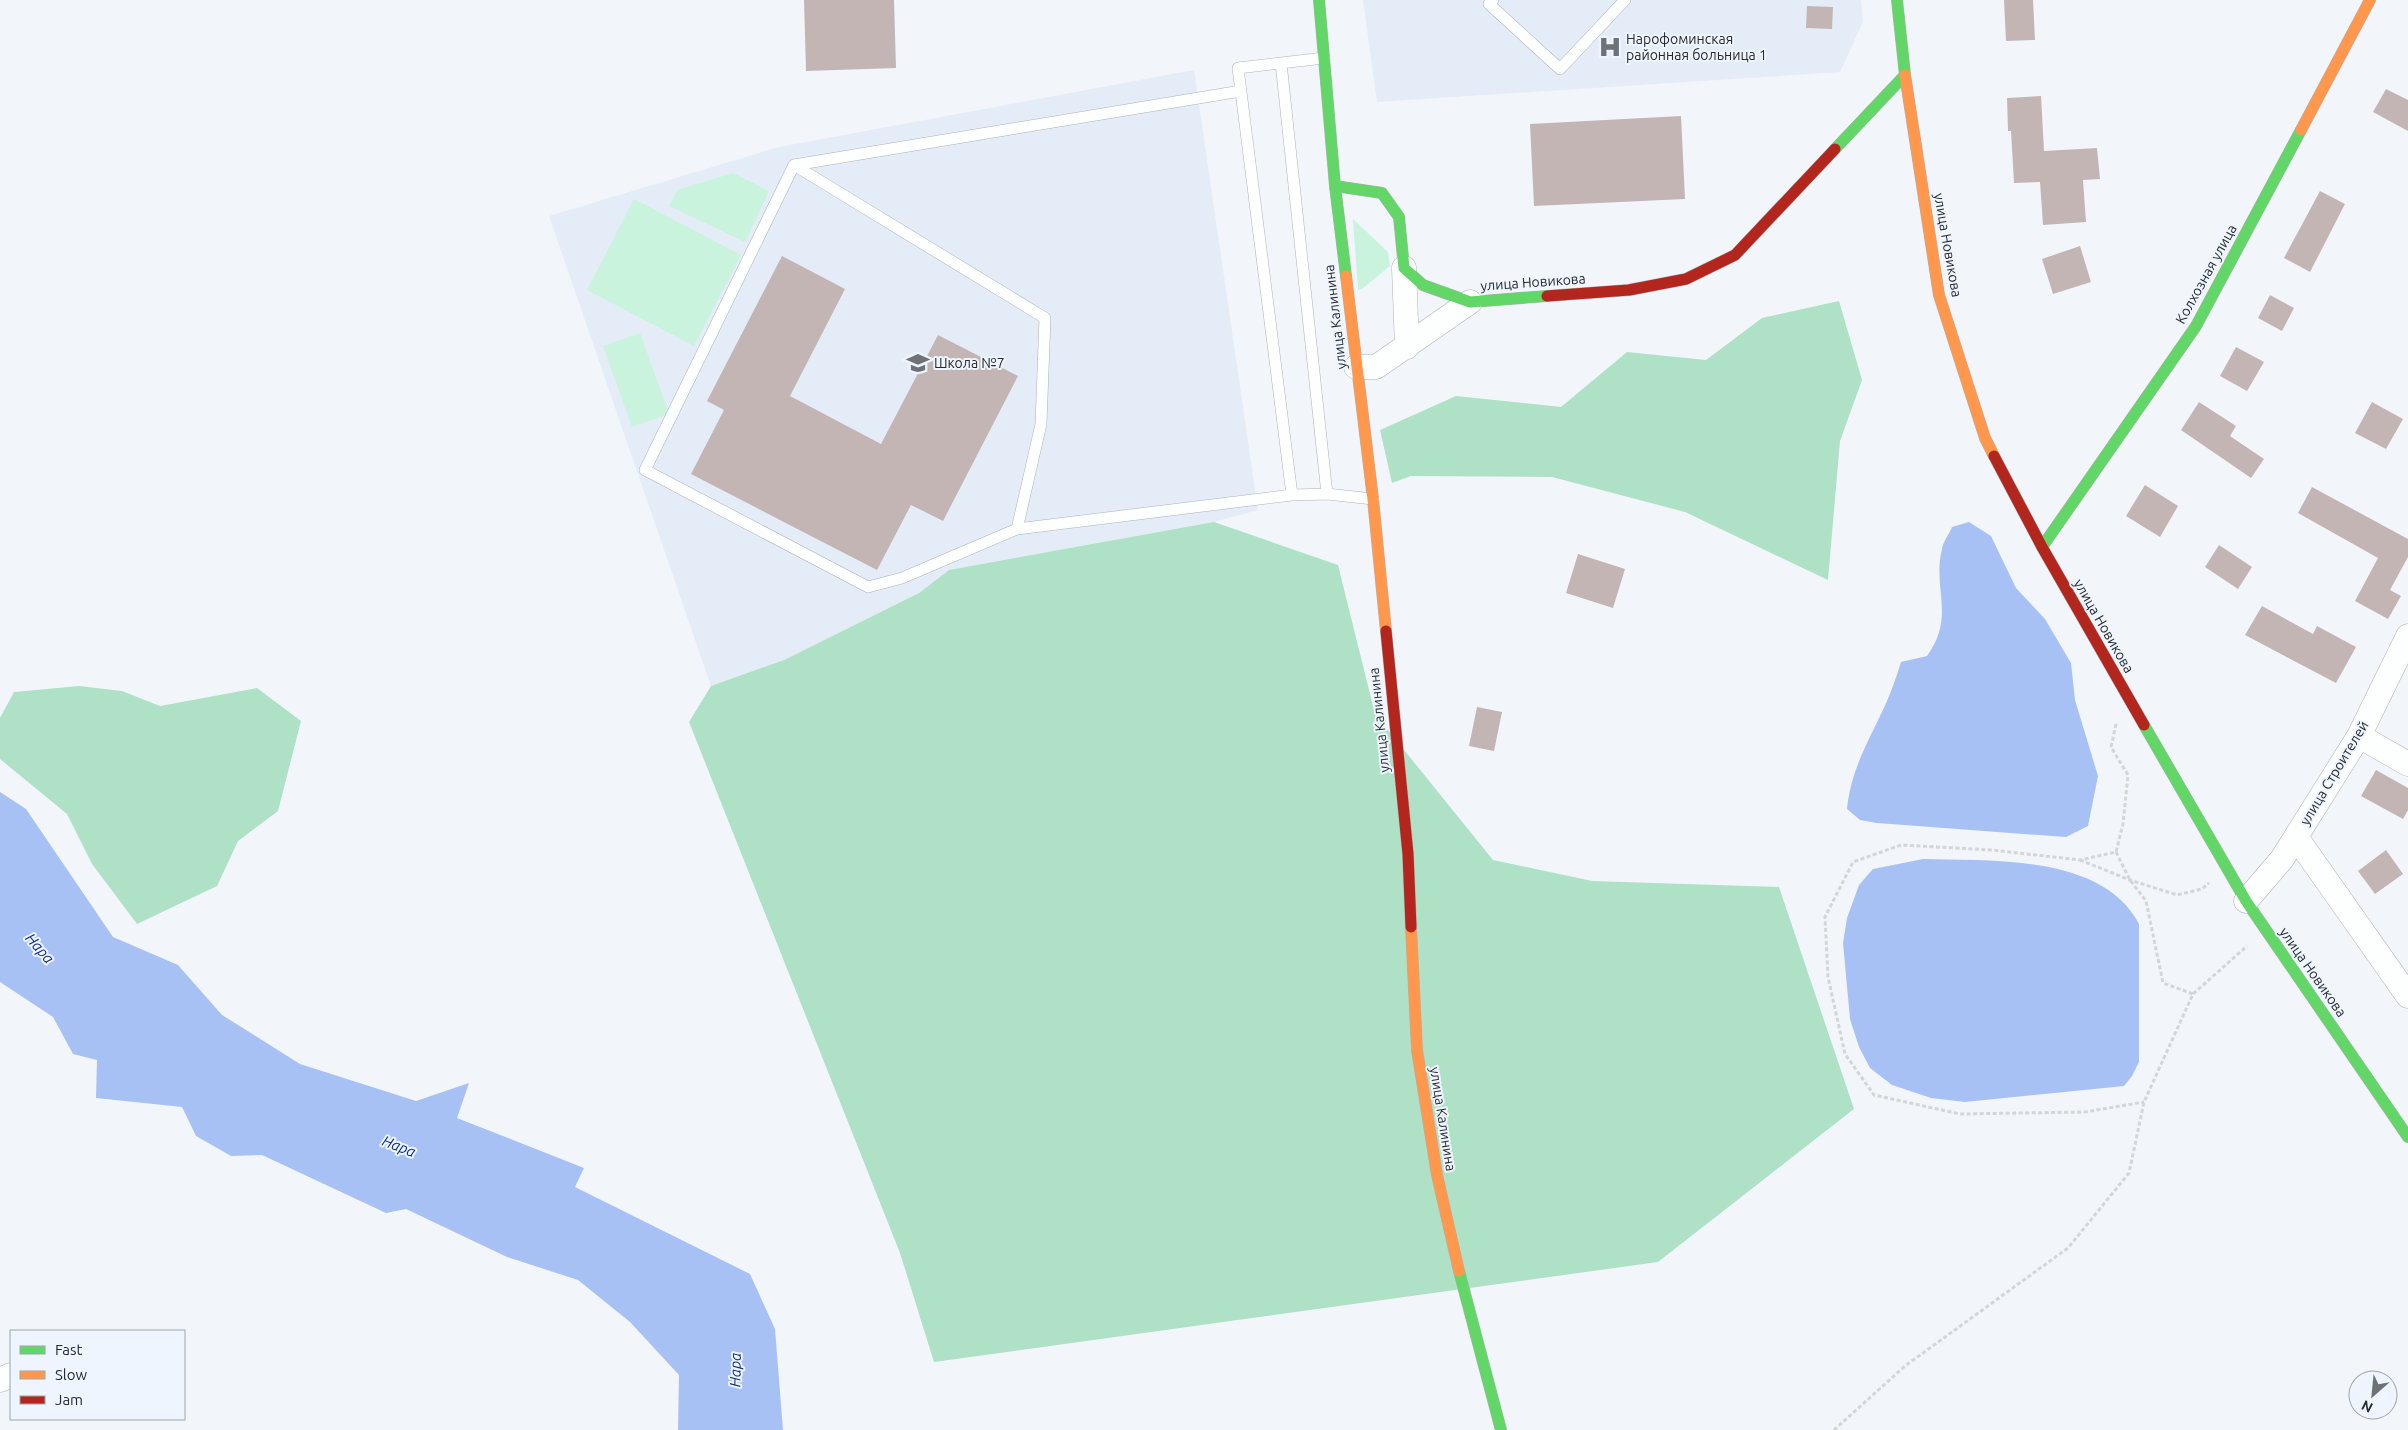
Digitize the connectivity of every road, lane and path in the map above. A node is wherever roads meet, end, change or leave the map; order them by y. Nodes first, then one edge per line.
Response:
1 (1319, 0) edge
2 (1492, 0) edge
3 (1624, 0) edge
4 (1897, 0) edge
5 (2370, 0) edge
6 (1324, 58) junction
7 (1281, 63) junction
8 (1905, 75) junction
9 (1241, 91) junction
10 (794, 165) junction
11 (1335, 186) junction
12 (1404, 268) junction
13 (1470, 302) junction
14 (1407, 347) junction
15 (1356, 367) junction
16 (1327, 494) junction
17 (1292, 495) junction
18 (1373, 499) junction
19 (1017, 529) junction
20 (2042, 547) junction
21 (2408, 636) edge
22 (2124, 689) junction
23 (2358, 736) junction
24 (2408, 764) edge
25 (2296, 837) junction
26 (2116, 852) junction
27 (2080, 860) junction
28 (2227, 868) junction
29 (2130, 880) junction
30 (2246, 901) junction
31 (2266, 930) junction
32 (2193, 994) junction
33 (2408, 996) edge
34 (2144, 1102) junction
35 (2408, 1137) edge
36 (1501, 1430) edge
37 (1834, 1430) edge

1 - 6 street, улица Калинина
2 - 3 lane
4 - 8 street, улица Новикова
5 - 20 street, Колхозная улица
6 - 7 lane
6 - 11 street, улица Калинина
7 - 9 lane
7 - 16 lane
8 - 13 street, улица Новикова
8 - 20 street, улица Новикова
9 - 10 lane
9 - 17 lane
10 - 19 lane
10 - 19 lane
11 - 12 street
11 - 15 street, улица Калинина
12 - 13 street
12 - 14 street
13 - 14 street
14 - 15 street
15 - 18 street, улица Калинина
16 - 17 lane
16 - 18 lane
17 - 19 lane
18 - 36 street, улица Калинина
20 - 22 street, улица Новикова
21 - 23 street, улица Строителей
22 - 26 path
22 - 28 street, улица Новикова
23 - 24 street
23 - 25 street, улица Строителей
25 - 30 street, улица Строителей
25 - 33 street
26 - 27 path
26 - 29 path
27 - 29 path
27 - 34 path
28 - 29 path
28 - 30 street, улица Новикова
29 - 32 path
30 - 31 street, улица Новикова
31 - 32 path
31 - 35 street, улица Новикова
32 - 34 path
34 - 37 path

